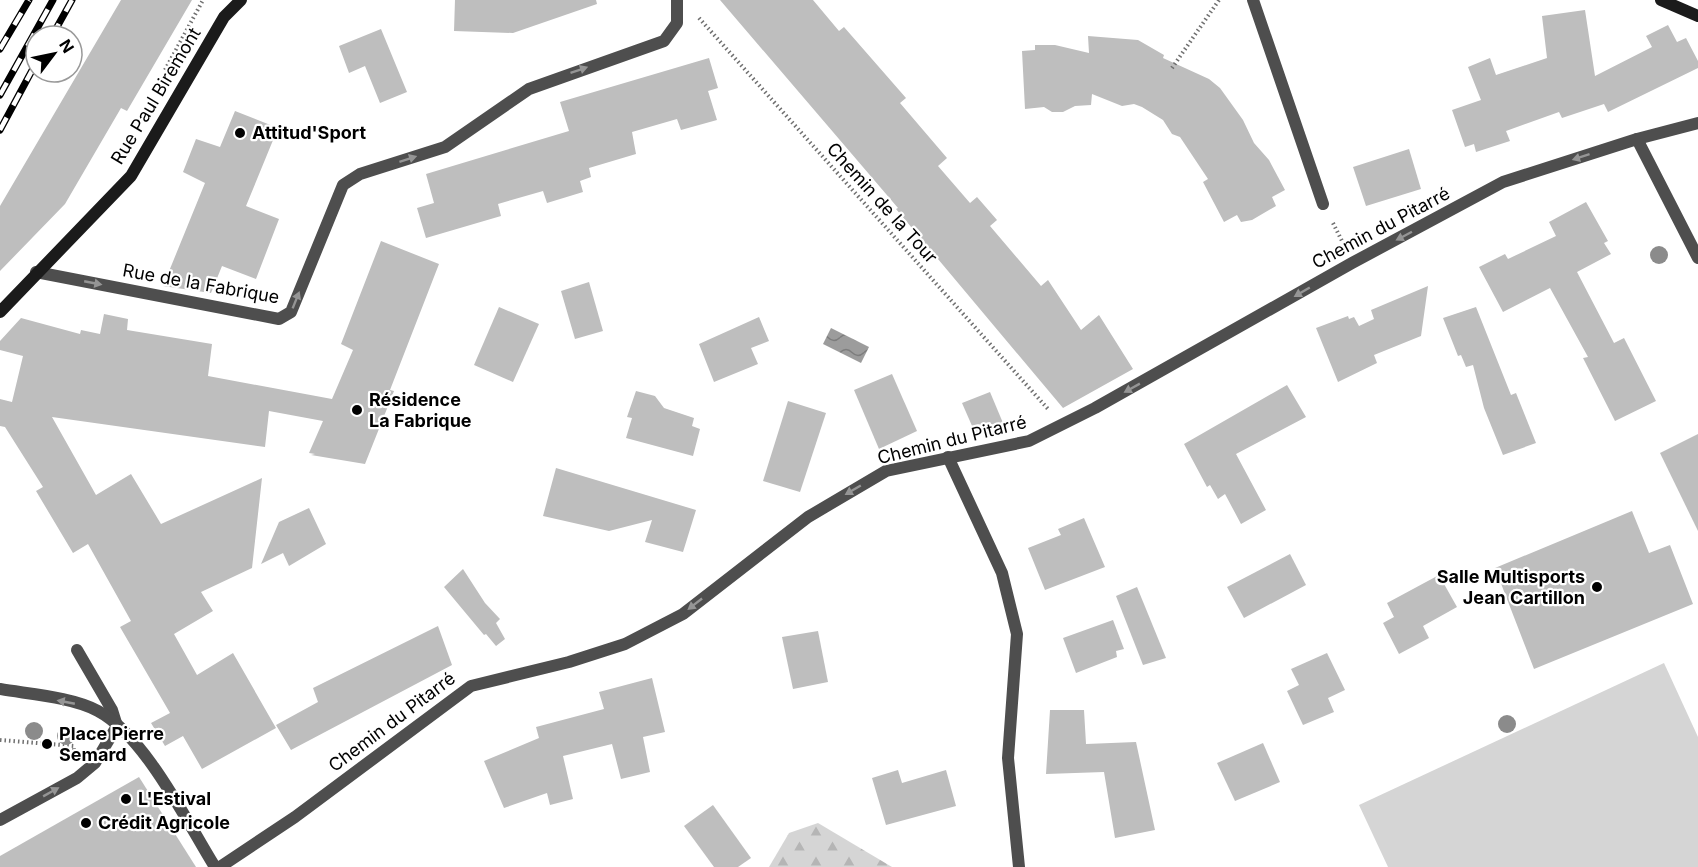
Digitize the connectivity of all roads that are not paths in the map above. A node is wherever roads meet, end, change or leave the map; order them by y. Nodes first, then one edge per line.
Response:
1 (241, 0) edge
2 (677, 0) edge
3 (1253, 0) edge
4 (1661, 0) edge
5 (1698, 16) edge
6 (1698, 123) edge
7 (1637, 139) junction
8 (1323, 204) road end
9 (1698, 258) edge
10 (36, 272) junction
11 (0, 312) edge
12 (948, 457) junction
13 (77, 650) dead end
14 (0, 689) edge
15 (117, 726) junction
16 (0, 820) edge
17 (215, 867) edge
18 (220, 867) edge
19 (1019, 867) edge

1 - 10 street, Rue Paul Biremont
10 -> 2 street, Rue de la Fabrique
3 - 8 street
4 - 5 street
6 - 7 street, Chemin du Pitarré
7 - 9 street
7 -> 12 street, Chemin du Pitarré
10 - 11 street, Rue Paul Biremont
12 -> 18 street, Chemin du Pitarré
12 - 19 street
13 - 15 street
15 -> 14 street
16 -> 15 street
15 - 17 street

